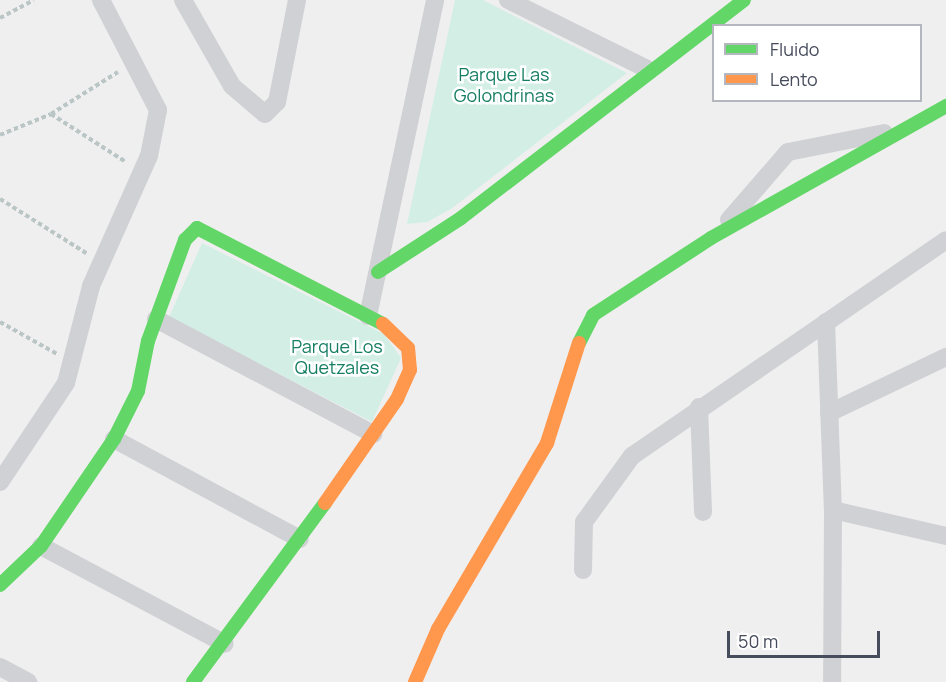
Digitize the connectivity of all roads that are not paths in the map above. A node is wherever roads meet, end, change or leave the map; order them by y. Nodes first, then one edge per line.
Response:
1 (101, 0) edge
2 (183, 0) edge
3 (297, 0) edge
4 (435, 0) edge
5 (508, 0) edge
6 (744, 0) edge
7 (647, 69) junction
8 (946, 106) edge
9 (898, 129) junction
10 (711, 238) junction
11 (946, 240) edge
12 (378, 272) junction
13 (368, 316) junction
14 (156, 319) junction
15 (826, 322) junction
16 (946, 357) edge
17 (699, 407) junction
18 (829, 413) junction
19 (373, 434) junction
20 (114, 439) junction
21 (0, 482) edge
22 (833, 510) junction
23 (703, 512) dead end
24 (946, 536) edge
25 (300, 539) junction
26 (41, 546) junction
27 (583, 570) dead end
28 (0, 585) edge
29 (225, 645) junction
30 (0, 668) edge
31 (28, 682) edge
32 (193, 682) edge
33 (415, 682) edge
34 (832, 682) edge

1 - 21 street
2 - 3 street
4 - 12 street
5 - 7 street
6 - 7 street
7 - 12 street
8 - 9 street
9 - 10 street
9 - 10 street
10 - 33 street
11 - 15 street
12 - 13 street
13 - 14 street
13 - 19 street
14 - 19 street
14 - 20 street
15 - 17 street
15 - 18 street
16 - 18 street
17 - 23 street
17 - 27 street
18 - 22 street
19 - 25 street
20 - 25 street
20 - 26 street
22 - 24 street
22 - 34 street
25 - 29 street
26 - 28 street
26 - 29 street
29 - 32 street
30 - 31 street

